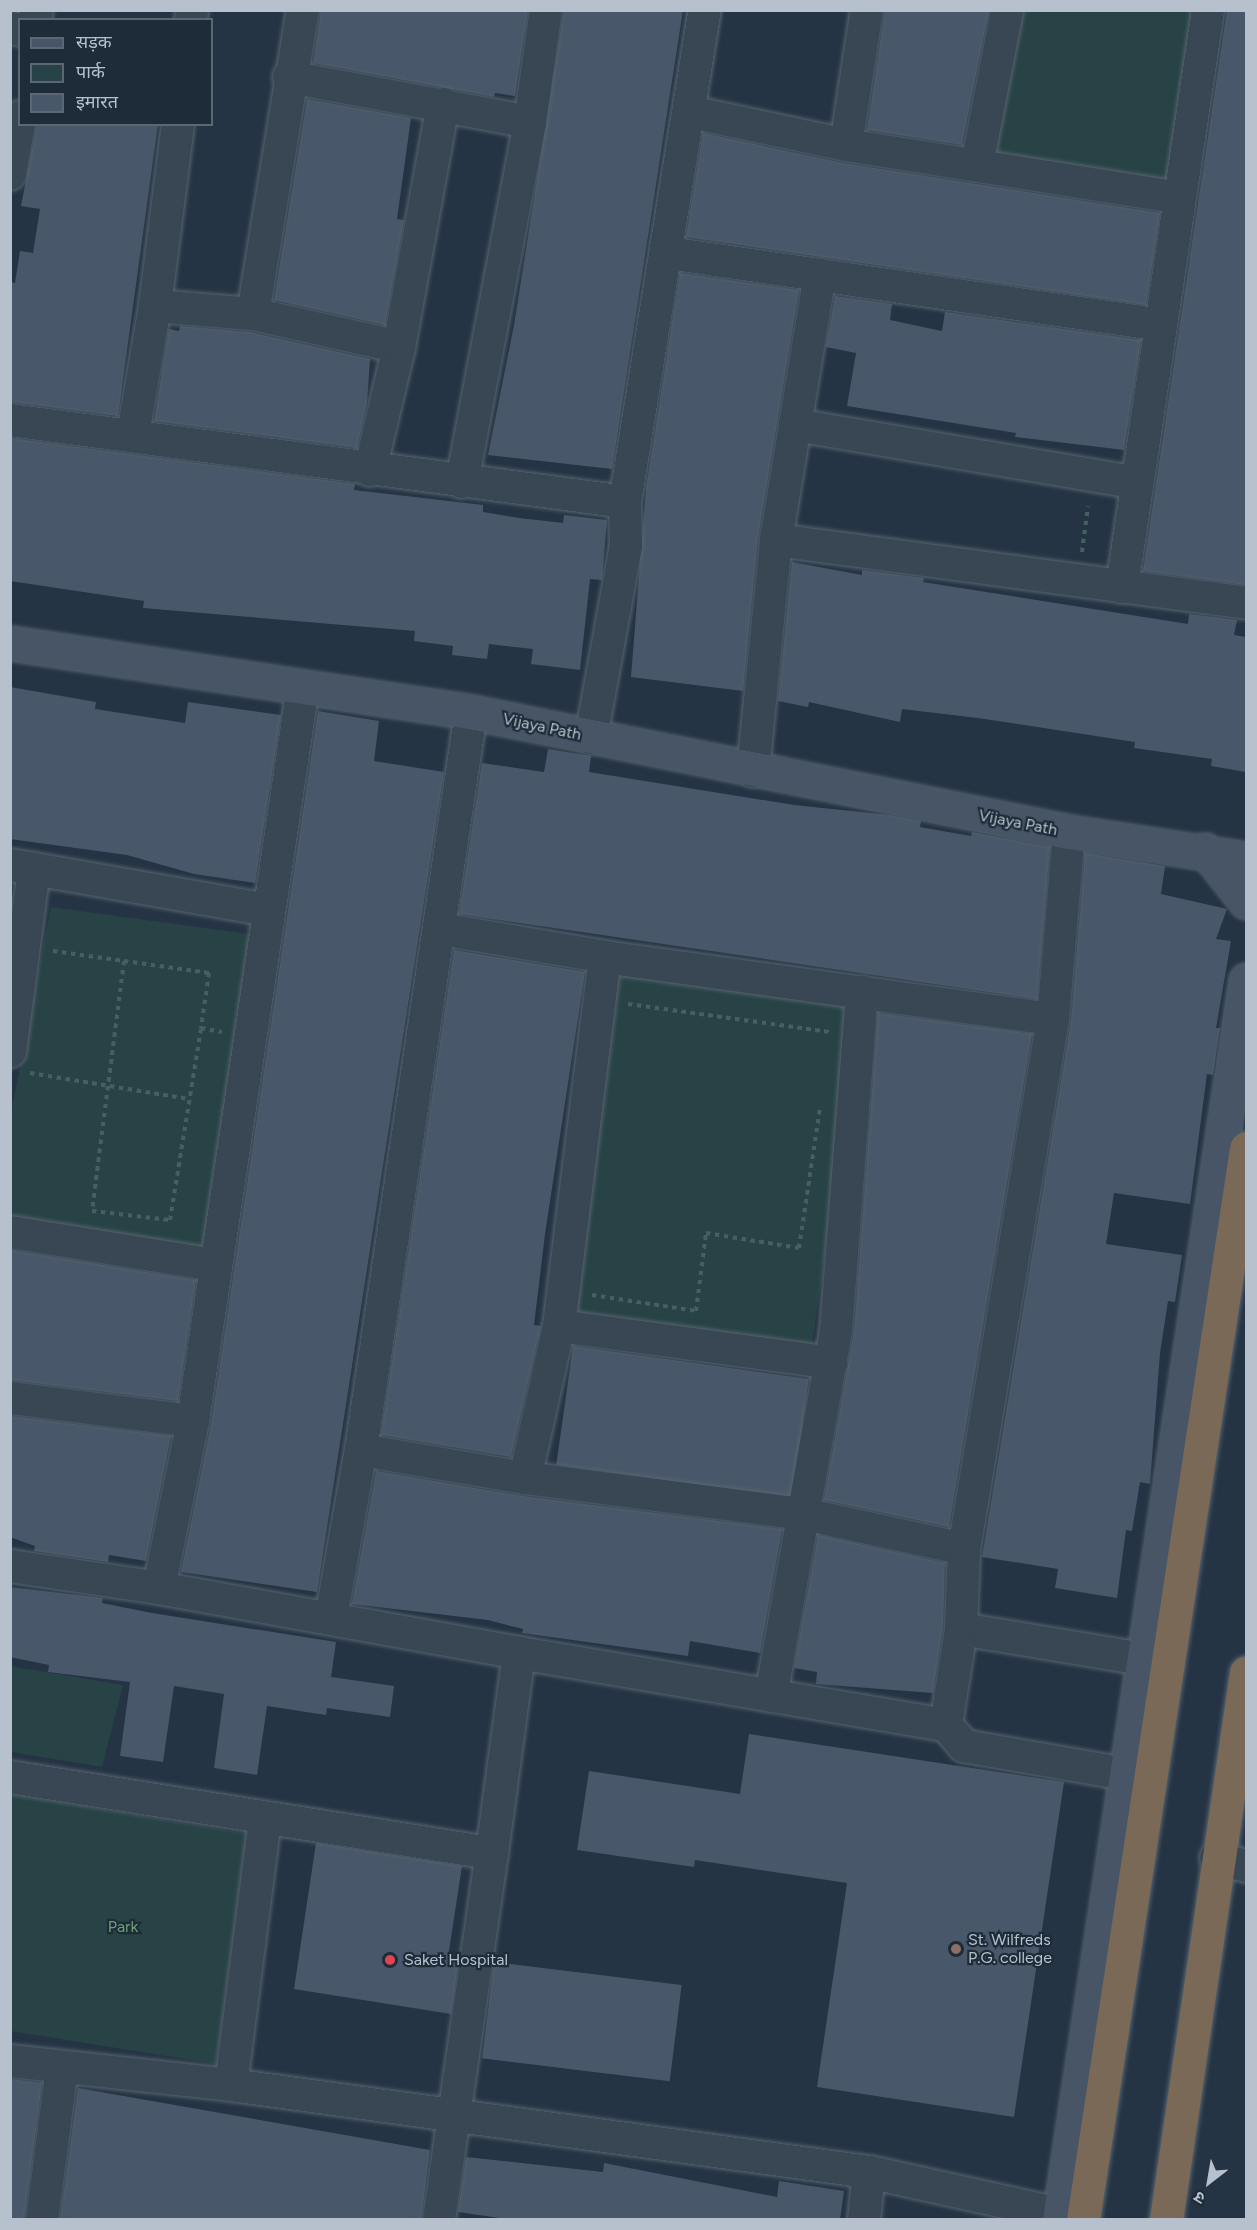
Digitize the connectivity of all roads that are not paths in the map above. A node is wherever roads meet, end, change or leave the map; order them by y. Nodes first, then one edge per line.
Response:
1 (303, 10) edge
2 (546, 10) edge
3 (705, 10) edge
4 (867, 10) edge
5 (1007, 10) edge
6 (1208, 10) edge
7 (289, 77) junction
8 (443, 104) junction
9 (690, 112) junction
10 (530, 122) junction
11 (18, 126) edge
12 (178, 126) edge
13 (846, 145) junction
14 (12, 157) edge
15 (977, 165) junction
16 (1179, 198) junction
17 (668, 253) junction
18 (820, 275) junction
19 (155, 306) junction
20 (253, 314) junction
21 (1161, 326) junction
22 (399, 348) junction
23 (10, 420) edge
24 (795, 425) junction
25 (133, 434) junction
26 (370, 470) junction
27 (462, 482) junction
28 (1137, 483) junction
29 (625, 502) junction
30 (776, 540) junction
31 (1122, 587) junction
32 (1246, 603) edge
33 (10, 643) edge
34 (303, 687) junction
35 (471, 712) junction
36 (591, 738) junction
37 (753, 771) junction
38 (1069, 832) junction
39 (1206, 850) junction
40 (1246, 859) edge
41 (22, 867) edge
42 (1246, 902) edge
43 (268, 910) junction
44 (440, 929) junction
45 (605, 957) junction
46 (1246, 980) edge
47 (862, 992) junction
48 (1053, 1019) junction
49 (21, 1057) edge
50 (1246, 1148) edge
51 (10, 1232) edge
52 (214, 1265) junction
53 (559, 1326) junction
54 (831, 1363) junction
55 (10, 1398) edge
56 (194, 1421) junction
57 (362, 1450) junction
58 (525, 1478) junction
59 (804, 1514) junction
60 (964, 1549) junction
61 (10, 1566) edge
62 (159, 1588) junction
63 (331, 1618) junction
64 (961, 1629) junction
65 (519, 1653) junction
66 (1143, 1659) junction
67 (1246, 1673) edge
68 (771, 1696) junction
69 (946, 1725) junction
70 (1126, 1774) junction
71 (10, 1777) edge
72 (265, 1818) junction
73 (492, 1853) junction
74 (1231, 1862) edge
75 (10, 2061) edge
76 (62, 2069) junction
77 (231, 2085) junction
78 (456, 2116) junction
79 (870, 2172) junction
80 (1071, 2217) edge
81 (42, 2220) edge
82 (439, 2220) edge
83 (864, 2220) edge
84 (1166, 2220) edge

1 - 7 street
2 - 10 street
3 - 9 street
4 - 13 street
5 - 15 street
6 - 16 street
7 - 8 street
7 - 20 street
8 - 10 street
8 - 22 street
9 - 13 street
9 - 17 street
10 - 27 street
11 - 14 street
12 - 19 street
13 - 15 street
15 - 16 street
16 - 21 street
17 - 18 street
17 - 29 street
18 - 21 street
18 - 24 street
19 - 20 street
19 - 25 street
20 - 22 street
21 - 28 street
22 - 26 street
23 - 25 street
24 - 28 street
24 - 30 street
25 - 26 street
26 - 27 street
27 - 29 street
28 - 31 street
29 - 36 street
30 - 31 street
30 - 37 street
31 - 32 street
33 - 34 street, Vijaya Path
34 - 35 street, Vijaya Path
34 - 43 street
35 - 36 street, Vijaya Path
35 - 44 street
36 - 37 street, Vijaya Path
37 - 38 street, Vijaya Path
38 - 39 street, Vijaya Path
38 - 48 street
39 - 40 street, Vijaya Path
39 - 42 street
41 - 43 street
41 - 49 street
43 - 52 street
44 - 45 street
44 - 57 street
45 - 47 street
45 - 53 street
46 - 66 street
47 - 48 street
47 - 54 street
48 - 60 street
50 - 80 highway
51 - 52 street
52 - 56 street
53 - 54 street
53 - 58 street
54 - 59 street
55 - 56 street
56 - 62 street
57 - 58 street
57 - 63 street
58 - 59 street
59 - 60 street
59 - 68 street
60 - 64 street
61 - 62 street
62 - 63 street
63 - 65 street
64 - 66 street
64 - 69 street
65 - 68 street
65 - 73 street
66 - 70 street
67 - 74 highway
68 - 69 street
69 - 70 street
70 - 80 street
71 - 72 street
72 - 73 street
72 - 77 street
73 - 78 street
74 - 84 highway
75 - 76 street
76 - 77 street
76 - 81 street
77 - 78 street
78 - 79 street
78 - 82 street
79 - 80 street
79 - 83 street

